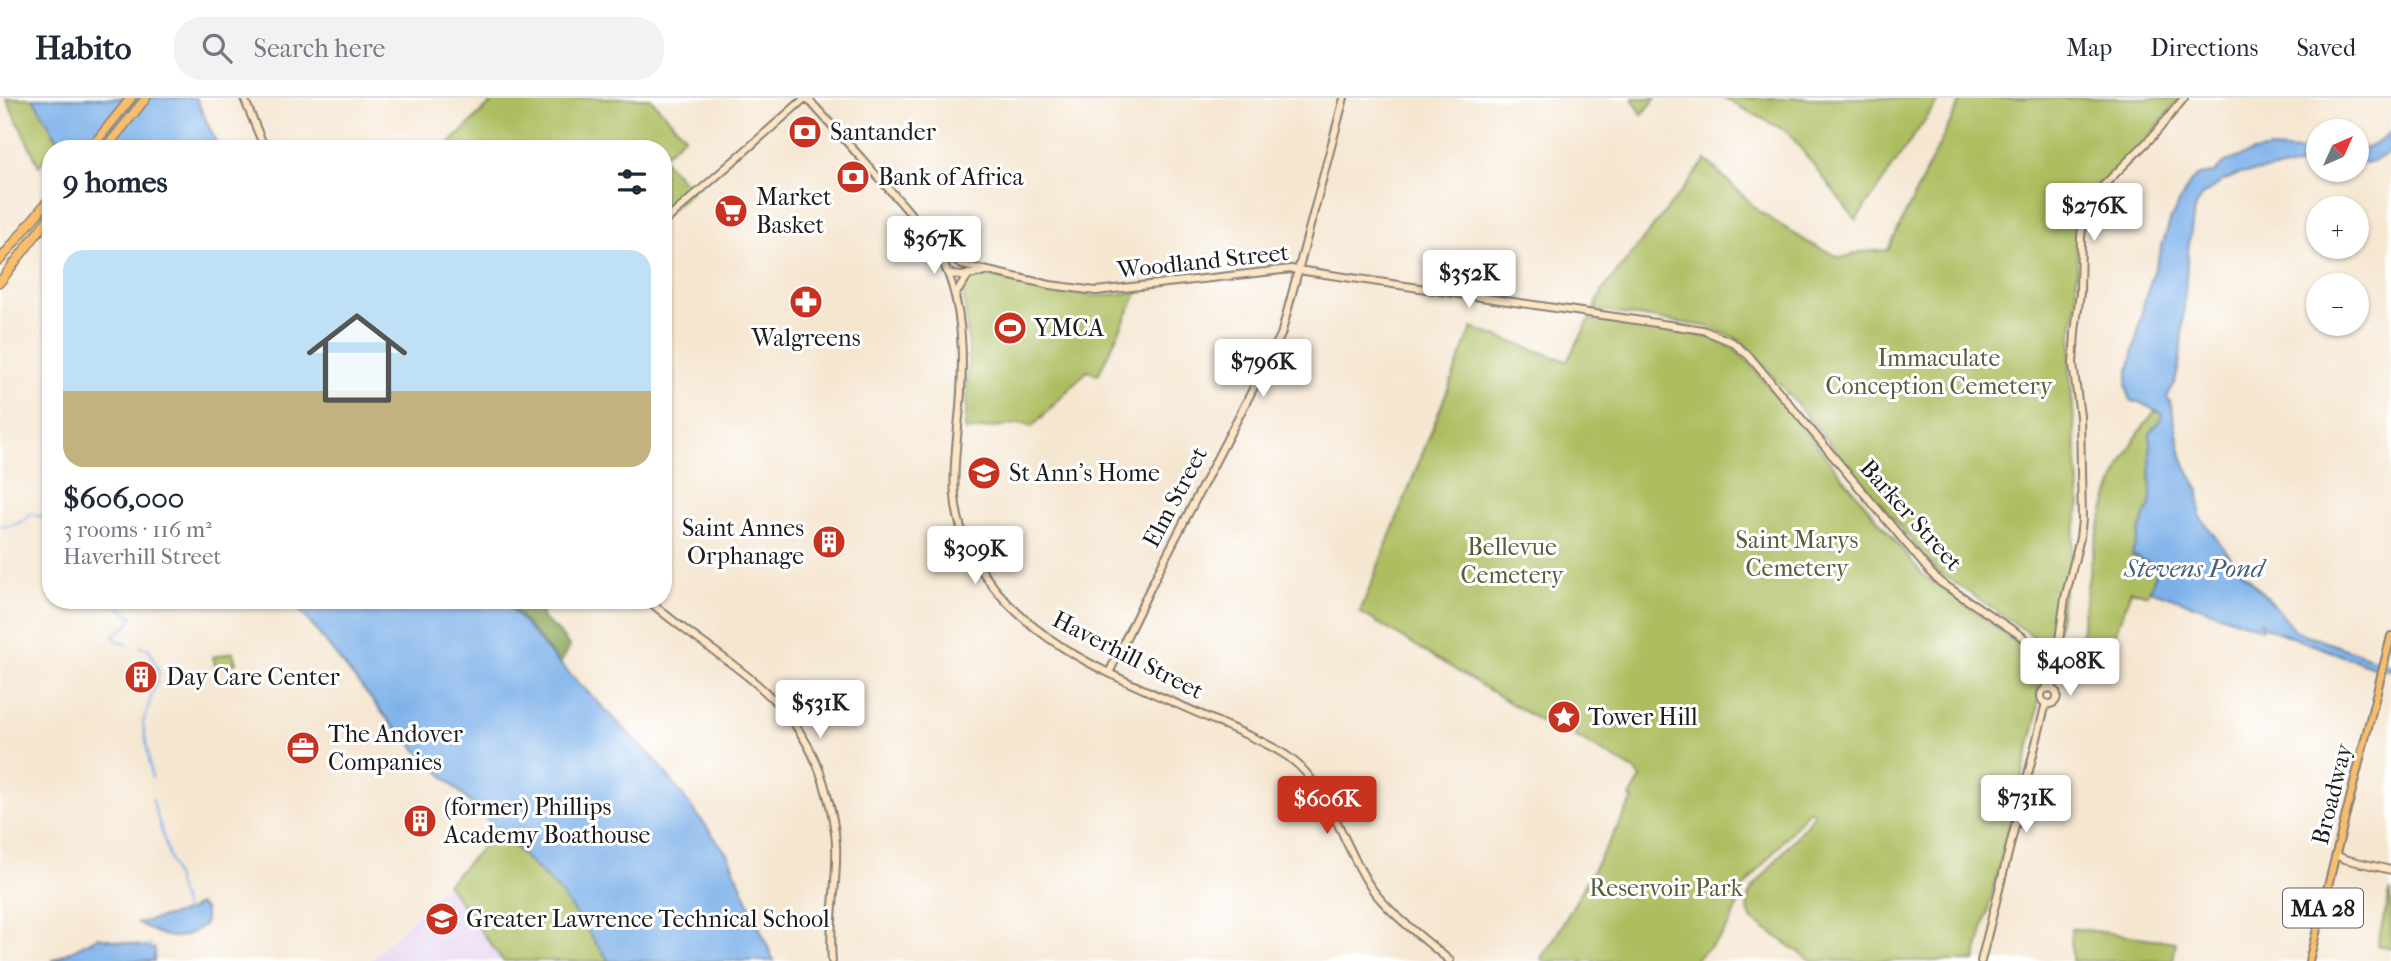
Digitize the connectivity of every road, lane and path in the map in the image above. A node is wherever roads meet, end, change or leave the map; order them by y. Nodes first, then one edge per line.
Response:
1 (131, 98) edge
2 (146, 98) edge
3 (244, 98) edge
4 (806, 98) edge
5 (1344, 98) edge
6 (2184, 98) edge
7 (97, 140) edge
8 (112, 140) edge
9 (261, 140) edge
10 (42, 208) edge
11 (672, 215) edge
12 (42, 227) edge
13 (936, 249) junction
14 (0, 260) edge
15 (962, 265) junction
16 (1298, 270) junction
17 (987, 271) junction
18 (948, 273) junction
19 (969, 274) junction
20 (0, 282) edge
21 (955, 295) junction
22 (1749, 356) joint
23 (659, 609) edge
24 (2391, 636) edge
25 (1109, 673) junction
26 (2050, 689) junction
27 (2046, 703) junction
28 (2336, 855) junction
29 (2391, 870) edge
30 (832, 961) edge
31 (1450, 961) edge
32 (1981, 961) edge
33 (2309, 961) edge

1 - 7 highway
2 - 8 highway
3 - 9 main road
4 - 11 main road
4 - 13 main road, Haverhill Street
5 - 16 main road, Elm Street
6 - 26 main road
10 - 14 highway
12 - 20 highway
13 - 15 main road, Woodland Street
13 - 18 main road, Haverhill Street
15 - 17 main road, Woodland Street
15 - 18 main road
16 - 17 main road, Woodland Street
16 - 22 main road, Woodland Street
16 - 25 main road, Elm Street
17 - 19 main road, Woodland Street
18 - 19 main road, Woodland Street
18 - 21 main road, Haverhill Street
19 - 21 main road
21 - 25 main road, Haverhill Street
22 - 26 main road, Barker Street
23 - 30 main road
24 - 28 main road, Broadway / MA 28
25 - 31 main road, Haverhill Street
26 - 27 main road
26 - 27 main road
27 - 32 main road
28 - 29 main road
28 - 33 main road, Broadway / MA 28

